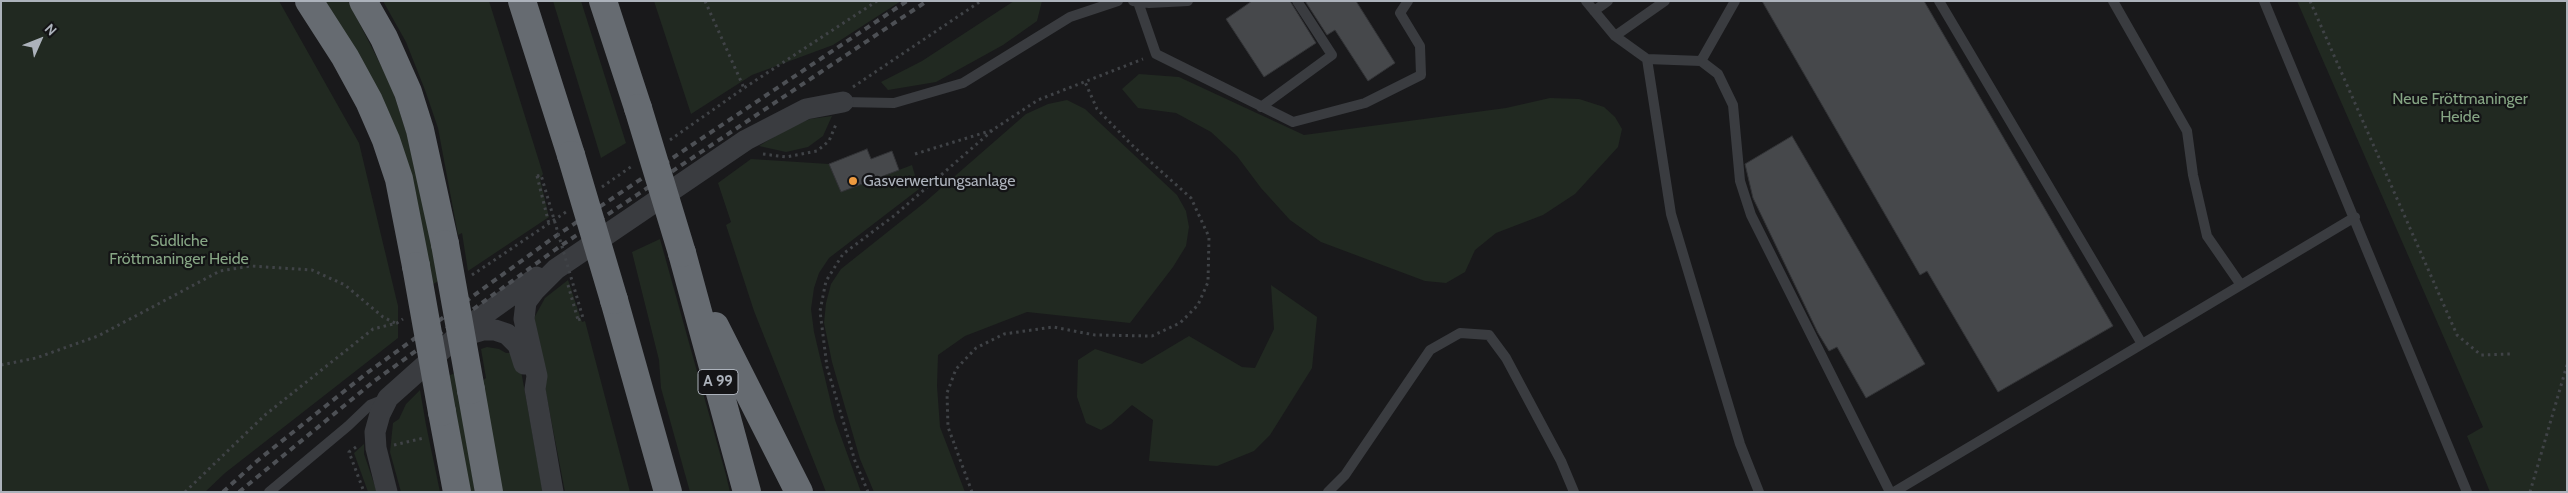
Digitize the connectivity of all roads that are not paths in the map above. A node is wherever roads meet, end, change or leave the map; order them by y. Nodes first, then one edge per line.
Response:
1 (309, 1) edge
2 (363, 1) edge
3 (522, 1) edge
4 (603, 1) edge
5 (1118, 1) edge
6 (1133, 1) edge
7 (1188, 1) edge
8 (1297, 1) edge
9 (1408, 1) edge
10 (1586, 1) edge
11 (1608, 1) edge
12 (1665, 1) edge
13 (1735, 1) edge
14 (1939, 1) edge
15 (2112, 1) edge
16 (2264, 1) edge
17 (1138, 2) edge
18 (1594, 11) junction
19 (1616, 36) junction
20 (1647, 59) junction
21 (1701, 61) junction
22 (844, 102) joint
23 (1261, 106) junction
24 (2356, 217) junction
25 (685, 263) junction
26 (565, 275) junction
27 (2241, 286) junction
28 (598, 310) junction
29 (451, 340) junction
30 (2142, 344) junction
31 (535, 389) junction
32 (388, 398) junction
33 (269, 492) edge
34 (387, 492) edge
35 (457, 492) edge
36 (489, 492) edge
37 (553, 492) edge
38 (649, 492) edge
39 (668, 492) edge
40 (747, 492) edge
41 (798, 492) edge
42 (1328, 492) edge
43 (1574, 492) edge
44 (1759, 492) edge
45 (1890, 492) edge
46 (1894, 492) edge
47 (2467, 492) edge

1 - 35 highway, bridge
2 - 36 highway, bridge
3 - 28 highway, bridge
4 - 25 highway, A 99, bridge
5 - 22 lane
6 - 17 lane
7 - 17 lane
8 - 23 lane
9 - 23 lane
10 - 18 lane
11 - 18 lane
12 - 19 lane
13 - 21 lane
14 - 30 lane
15 - 27 lane
16 - 24 lane
17 - 23 lane
18 - 19 lane
19 - 20 lane
20 - 21 lane
20 - 44 lane
21 - 45 lane
22 - 26 street
24 - 27 lane
24 - 47 lane
25 - 40 highway, A 99
25 - 41 highway
26 - 29 street
26 - 31 street
27 - 30 lane
28 - 38 highway
28 - 39 highway
29 - 31 street
29 - 32 street
30 - 46 lane
31 - 37 street
32 - 33 lane
32 - 34 street
42 - 43 lane

